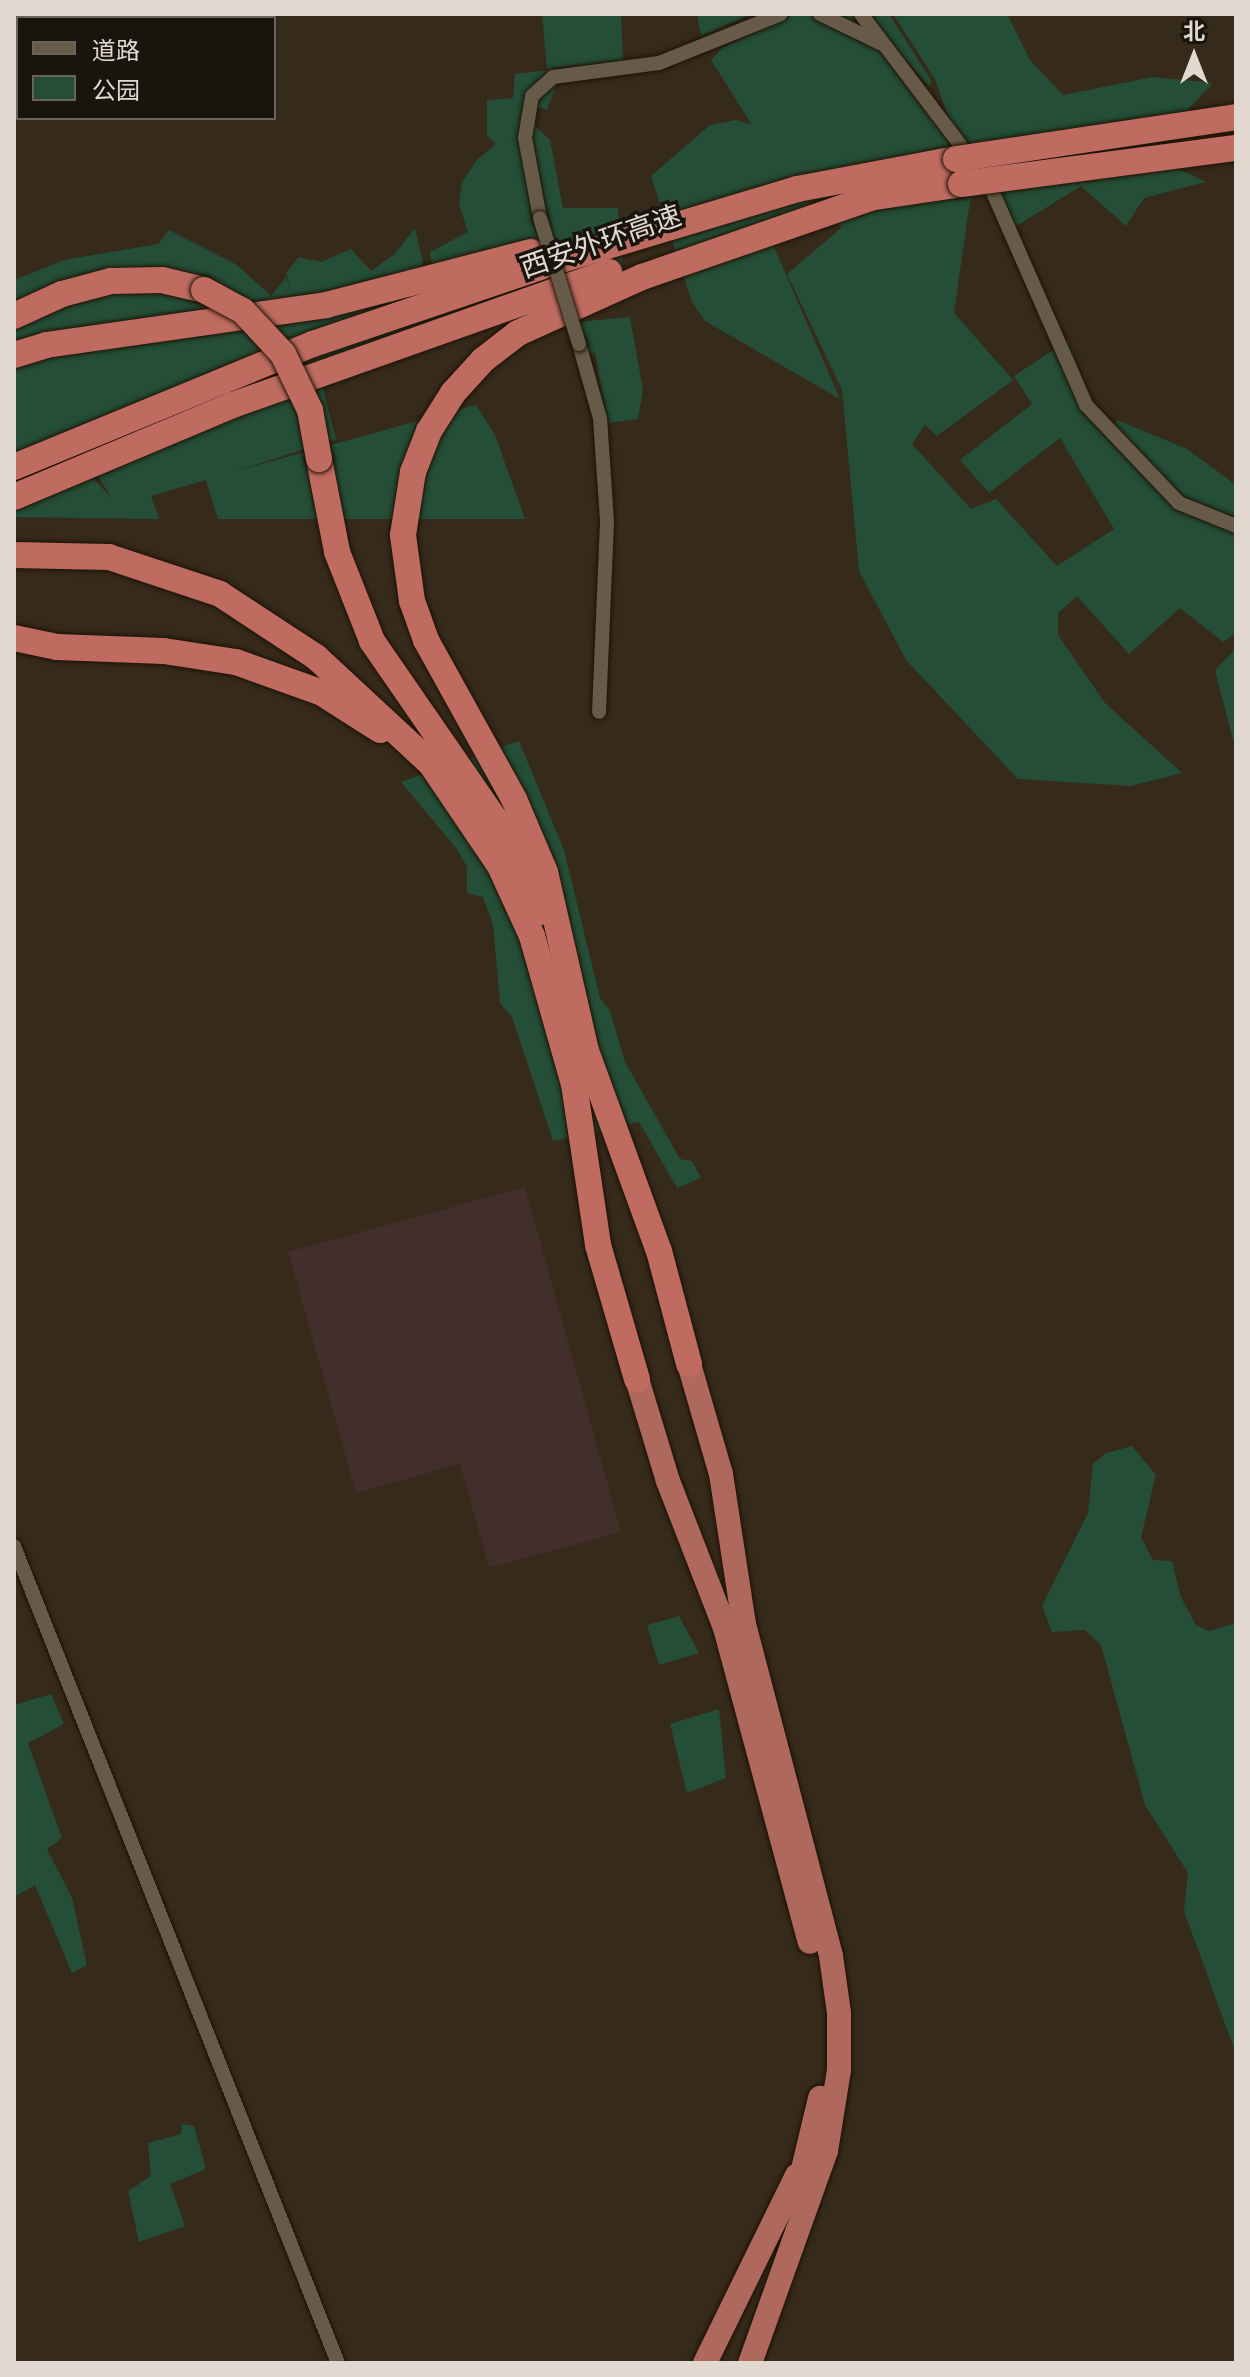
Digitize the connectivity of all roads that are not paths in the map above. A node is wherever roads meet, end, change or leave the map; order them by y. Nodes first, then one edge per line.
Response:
1 (781, 14) edge
2 (820, 14) edge
3 (861, 14) edge
4 (884, 45) junction
5 (1236, 117) edge
6 (1236, 148) edge
7 (958, 171) junction
8 (853, 175) junction
9 (876, 196) junction
10 (14, 316) edge
11 (14, 355) edge
12 (14, 467) edge
13 (14, 497) edge
14 (1236, 526) edge
15 (14, 555) edge
16 (14, 638) edge
17 (599, 712) dead end
18 (457, 799) junction
19 (586, 1051) junction
20 (689, 1364) joint
21 (637, 1379) joint
22 (14, 1546) edge
23 (809, 2147) junction
24 (338, 2363) edge
25 (705, 2363) edge
26 (734, 2363) edge
27 (750, 2363) edge

1 - 17 street, bridge
2 - 4 street
3 - 4 street
4 - 14 street
5 - 7 highway, 西安外环高速, bridge
6 - 7 highway, 西安外环高速, bridge
7 - 8 highway, 西安外环高速
7 - 9 highway, 西安外环高速
8 - 11 highway
8 - 12 highway, 西安外环高速
9 - 13 highway, 西安外环高速
9 - 19 highway
10 - 19 highway, bridge
15 - 18 highway
16 - 18 highway
18 - 21 highway
19 - 20 highway
20 - 27 highway
21 - 23 highway
22 - 24 street
23 - 25 highway
23 - 26 highway

